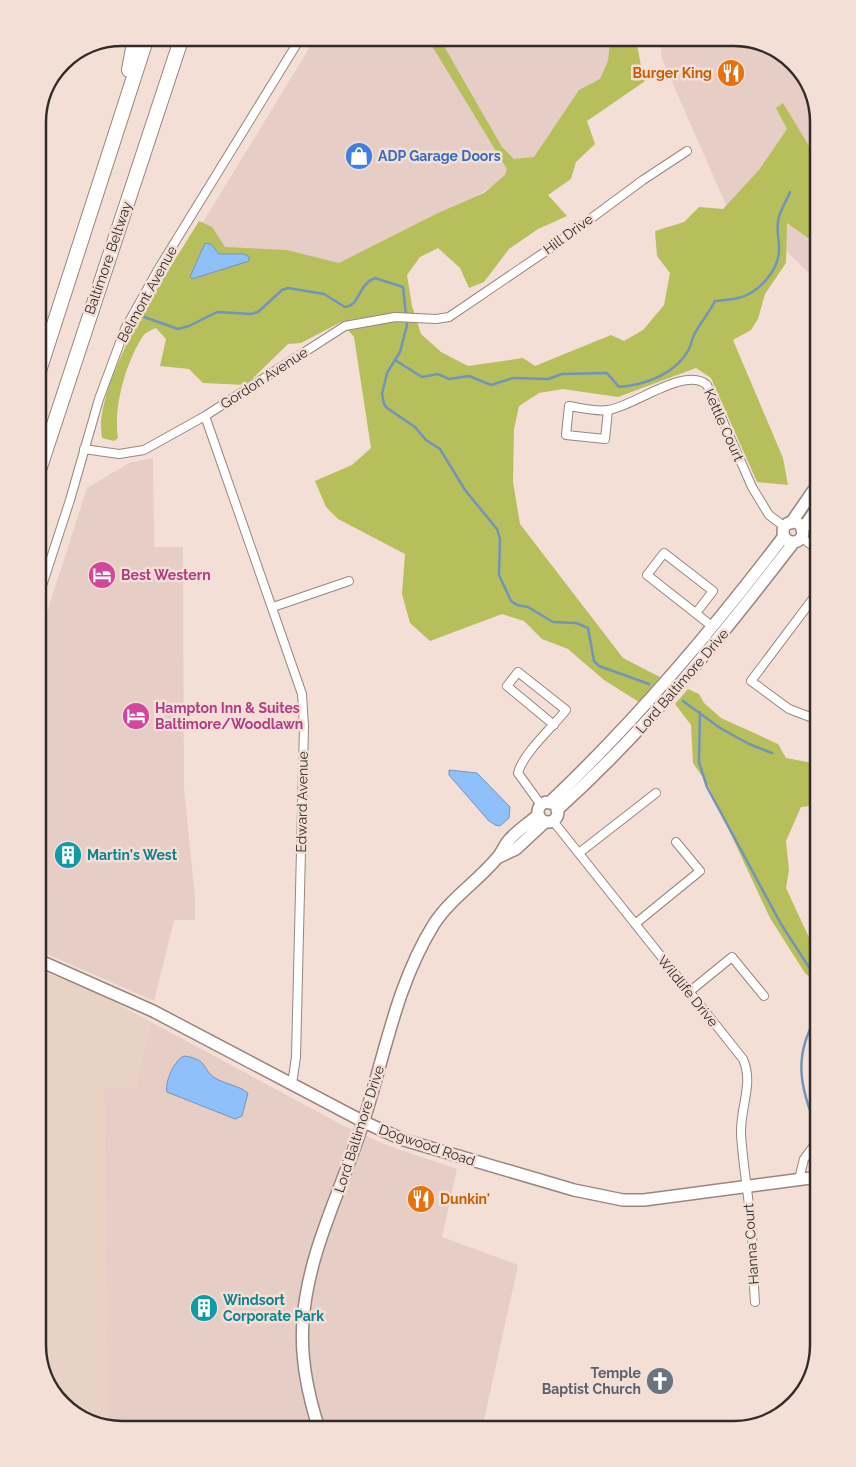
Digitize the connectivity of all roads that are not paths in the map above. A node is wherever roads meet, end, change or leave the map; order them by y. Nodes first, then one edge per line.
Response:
1 (134, 46) edge
2 (144, 46) edge
3 (179, 46) edge
4 (188, 46) edge
5 (296, 46) edge
6 (170, 77) junction
7 (112, 146) junction
8 (687, 151) dead end
9 (449, 317) joint
10 (46, 349) edge
11 (608, 410) junction
12 (205, 416) junction
13 (46, 449) edge
14 (84, 449) junction
15 (810, 496) edge
16 (810, 515) edge
17 (793, 532) junction
18 (810, 544) edge
19 (46, 574) edge
20 (349, 581) dead end
21 (810, 603) edge
22 (272, 607) junction
23 (696, 613) junction
24 (713, 627) junction
25 (810, 717) edge
26 (554, 724) junction
27 (656, 793) dead end
28 (547, 812) junction
29 (676, 842) dead end
30 (579, 853) junction
31 (634, 924) junction
32 (46, 964) edge
33 (689, 992) junction
34 (764, 996) dead end
35 (292, 1084) junction
36 (364, 1122) junction
37 (810, 1151) edge
38 (810, 1178) edge
39 (800, 1179) junction
40 (746, 1186) junction
41 (755, 1302) dead end
42 (316, 1421) edge

1 - 7 highway
2 - 7 highway
3 - 6 highway, Baltimore Beltway
4 - 6 highway
5 - 14 street, Belmont Avenue
6 - 13 highway, Baltimore Beltway
7 - 10 highway
8 - 9 street, Hill Drive
9 - 12 street, Gordon Avenue
11 - 11 street, Kettle Court
11 - 17 street, Kettle Court
12 - 14 street, Gordon Avenue
12 - 22 street, Edward Avenue
14 - 19 street, Belmont Avenue
15 - 17 main road, Lord Baltimore Drive
16 - 17 main road, Lord Baltimore Drive
17 - 18 street
17 - 24 main road, Lord Baltimore Drive
17 - 28 main road, Lord Baltimore Drive
20 - 22 street
21 - 25 street
22 - 35 street, Edward Avenue
23 - 23 street
23 - 24 street
24 - 28 main road, Lord Baltimore Drive
26 - 26 street, Wildlife Drive
26 - 28 street, Wildlife Drive
27 - 30 street
28 - 30 street, Wildlife Drive
28 - 36 main road, Lord Baltimore Drive
29 - 31 street
30 - 31 street, Wildlife Drive
31 - 33 street, Wildlife Drive
32 - 35 main road, Dogwood Road
33 - 34 street
33 - 40 street, Wildlife Drive
35 - 36 main road, Dogwood Road
36 - 40 main road, Dogwood Road
36 - 42 main road, Lord Baltimore Drive
37 - 39 street
38 - 39 main road, Dogwood Road
39 - 40 main road, Dogwood Road
40 - 41 street, Hanna Court

